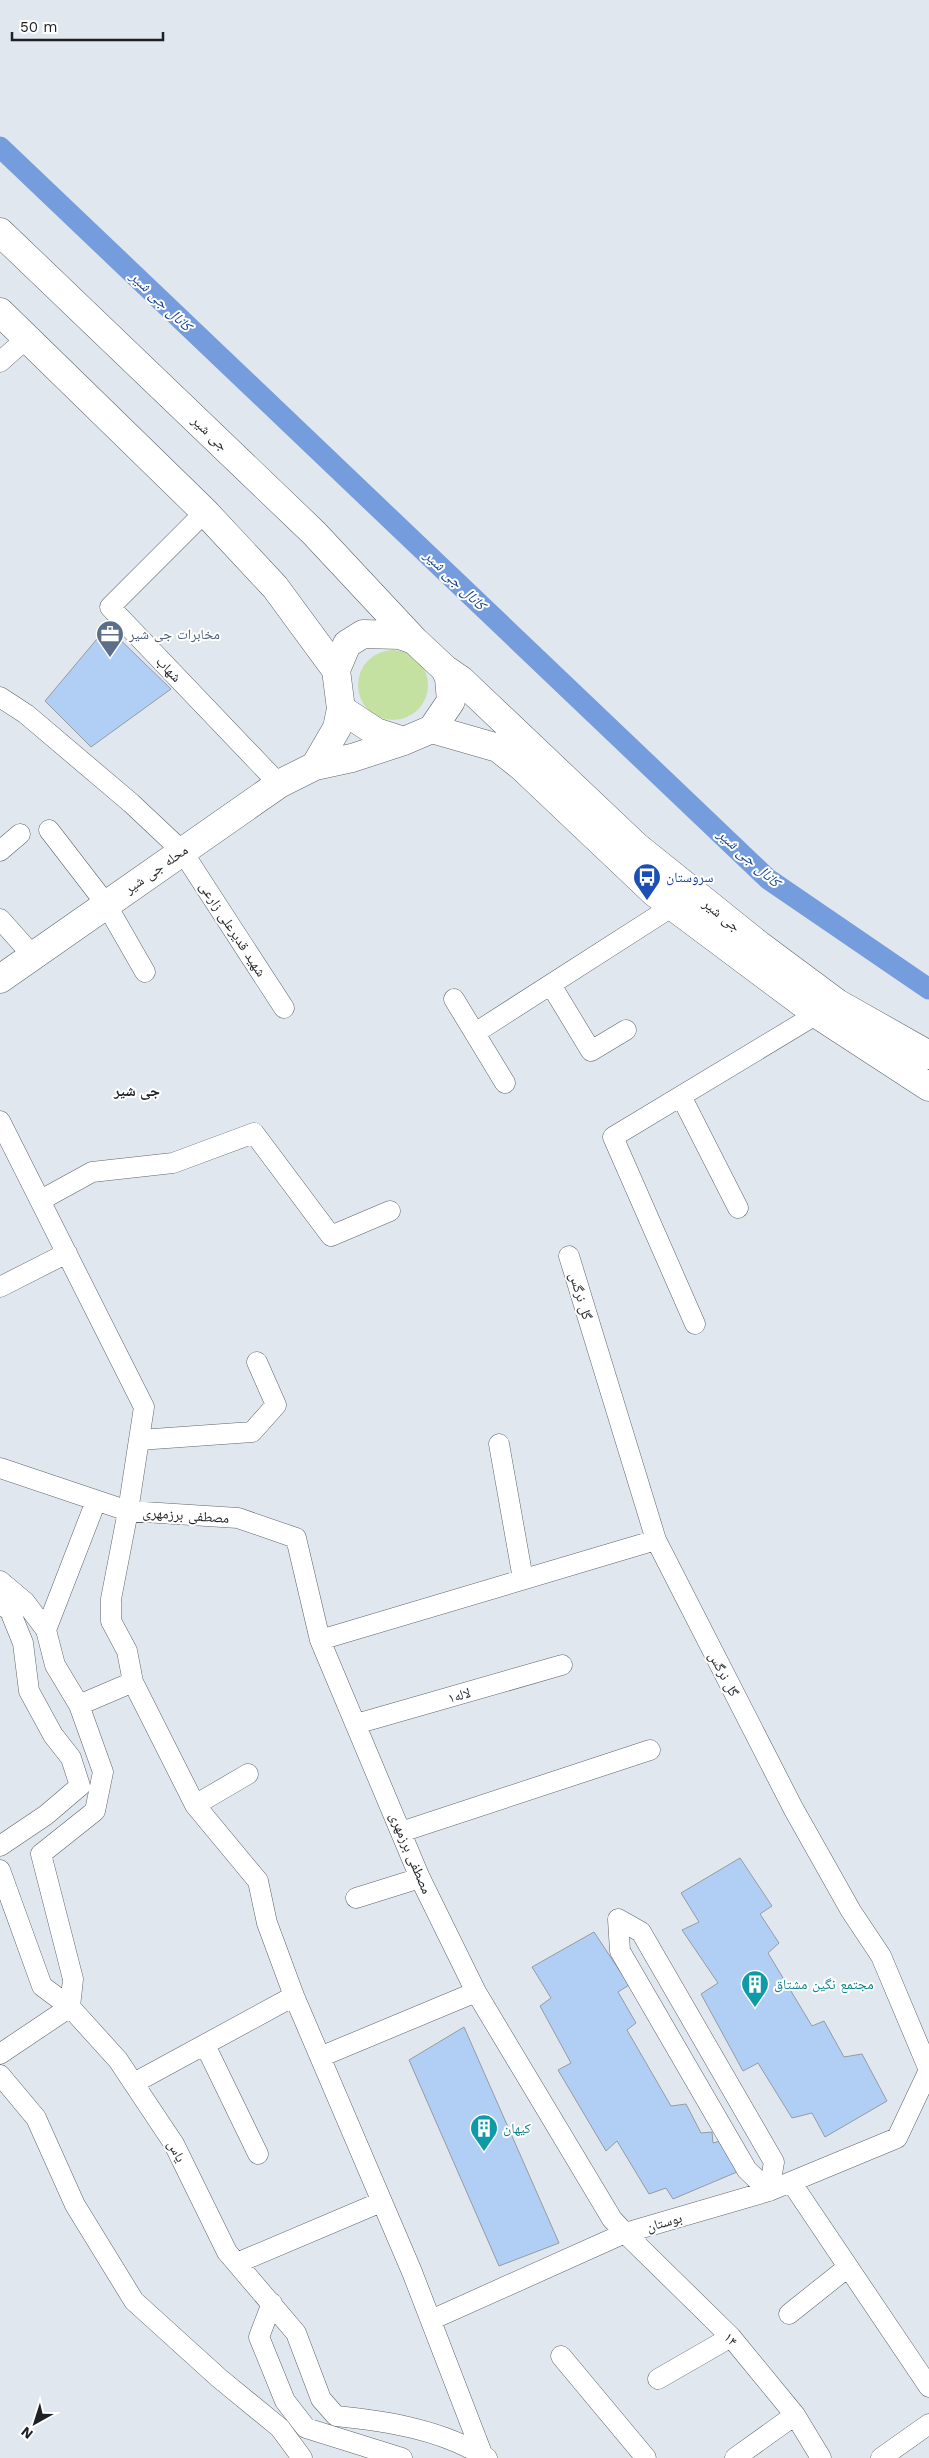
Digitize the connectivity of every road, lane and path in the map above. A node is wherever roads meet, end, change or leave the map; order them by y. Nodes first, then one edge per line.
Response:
1 (0, 232) edge
2 (0, 312) edge
3 (27, 338) junction
4 (0, 362) edge
5 (205, 512) junction
6 (414, 640) junction
7 (445, 669) junction
8 (336, 670) junction
9 (0, 697) edge
10 (341, 709) junction
11 (432, 729) junction
12 (404, 741) junction
13 (315, 766) junction
14 (280, 784) junction
15 (49, 830) dead end
16 (20, 834) dead end
17 (0, 851) edge
18 (182, 851) junction
19 (106, 904) junction
20 (673, 906) junction
21 (0, 919) edge
22 (33, 956) junction
23 (145, 972) dead end
24 (0, 979) edge
25 (551, 985) junction
26 (454, 999) dead end
27 (284, 1008) dead end
28 (817, 1014) junction
29 (626, 1030) dead end
30 (475, 1033) junction
31 (929, 1055) edge
32 (504, 1083) dead end
33 (929, 1087) edge
34 (681, 1096) junction
35 (0, 1121) edge
36 (40, 1200) junction
37 (738, 1208) dead end
38 (390, 1211) dead end
39 (67, 1253) junction
40 (569, 1256) dead end
41 (0, 1287) edge
42 (695, 1324) dead end
43 (257, 1362) dead end
44 (139, 1440) junction
45 (499, 1444) dead end
46 (0, 1468) edge
47 (96, 1501) junction
48 (128, 1511) junction
49 (656, 1540) junction
50 (523, 1579) junction
51 (0, 1581) edge
52 (0, 1604) edge
53 (46, 1630) junction
54 (320, 1640) junction
55 (562, 1665) dead end
56 (133, 1682) junction
57 (79, 1705) junction
58 (356, 1724) junction
59 (650, 1750) dead end
60 (248, 1774) dead end
61 (195, 1805) junction
62 (401, 1832) junction
63 (0, 1846) edge
64 (0, 1870) edge
65 (420, 1878) junction
66 (356, 1898) dead end
67 (476, 1992) junction
68 (294, 1996) junction
69 (70, 2007) junction
70 (204, 2045) junction
71 (0, 2054) edge
72 (320, 2057) junction
73 (929, 2070) edge
74 (0, 2075) edge
75 (134, 2083) junction
76 (258, 2154) dead end
77 (791, 2182) junction
78 (769, 2191) junction
79 (381, 2202) junction
80 (626, 2233) junction
81 (237, 2263) junction
82 (848, 2266) junction
83 (272, 2303) junction
84 (789, 2314) dead end
85 (431, 2320) junction
86 (731, 2337) junction
87 (561, 2356) dead end
88 (658, 2379) dead end
89 (929, 2386) edge
90 (795, 2415) junction
91 (929, 2424) edge
92 (280, 2428) junction
93 (306, 2428) junction
94 (484, 2457) edge
95 (302, 2458) edge
96 (402, 2458) edge
97 (646, 2458) edge
98 (735, 2458) edge
99 (821, 2458) edge
100 (881, 2458) edge

1 - 6 main road, جی شیر
2 - 3 main road
3 - 4 street
3 - 5 main road
5 - 8 main road
5 - 14 street, شهاب
6 - 7 main road
6 - 8 main road
7 - 11 main road
7 - 31 main road, جی شیر
8 - 10 main road
9 - 18 street, شهید قدیرعلی زارعی
10 - 12 main road
10 - 13 main road
11 - 12 main road
11 - 20 main road, جی شیر
12 - 13 main road, محله جی شیر
13 - 14 main road, محله جی شیر
14 - 18 main road, محله جی شیر
15 - 19 street
16 - 17 street
18 - 19 main road, محله جی شیر
18 - 27 street, شهید قدیرعلی زارعی
19 - 22 main road, محله جی شیر
19 - 23 street
20 - 25 street
20 - 28 main road, جی شیر
21 - 22 street
22 - 24 main road, محله جی شیر
25 - 29 street
25 - 30 street
26 - 30 street
28 - 33 main road, جی شیر
28 - 34 street
30 - 32 street
34 - 37 street
34 - 42 street
35 - 36 street, مصطفی برزمهری
36 - 38 street
36 - 39 street, مصطفی برزمهری
39 - 41 street
39 - 44 street, مصطفی برزمهری
40 - 49 street, گل نرگس
43 - 44 street
44 - 48 street, مصطفی برزمهری
45 - 50 street
46 - 47 street
47 - 48 street
47 - 53 street
48 - 54 street, مصطفی برزمهری
48 - 56 street
49 - 50 street
49 - 73 street, گل نرگس
50 - 54 street
51 - 53 street
52 - 63 street
53 - 57 street
54 - 58 street, مصطفی برزمهری
55 - 58 street, لاله۱
56 - 57 street
56 - 61 street
57 - 69 street
58 - 62 street, مصطفی برزمهری
59 - 62 street
60 - 61 street
61 - 68 street
62 - 65 street, مصطفی برزمهری
64 - 69 street, یاس
65 - 66 street
65 - 67 street, مصطفی برزمهری
67 - 72 street
67 - 80 street
68 - 70 street
68 - 72 street
69 - 71 street
69 - 75 street, یاس
70 - 75 street
70 - 76 street
72 - 79 street
73 - 77 street, بوستان
74 - 92 street
75 - 81 street, یاس
77 - 78 street, بوستان
77 - 82 street
78 - 78 street
78 - 80 street, بوستان
79 - 81 street
79 - 85 street
80 - 85 street, بوستان
80 - 86 street, ۱۴
81 - 83 street, یاس
82 - 84 street
82 - 89 street
83 - 93 street
83 - 94 street, یاس
85 - 94 street
86 - 88 street
86 - 90 street, ۱۴
87 - 97 street
90 - 98 street
90 - 99 street, ۱۴
91 - 100 street
92 - 93 street
92 - 95 street
93 - 96 street

